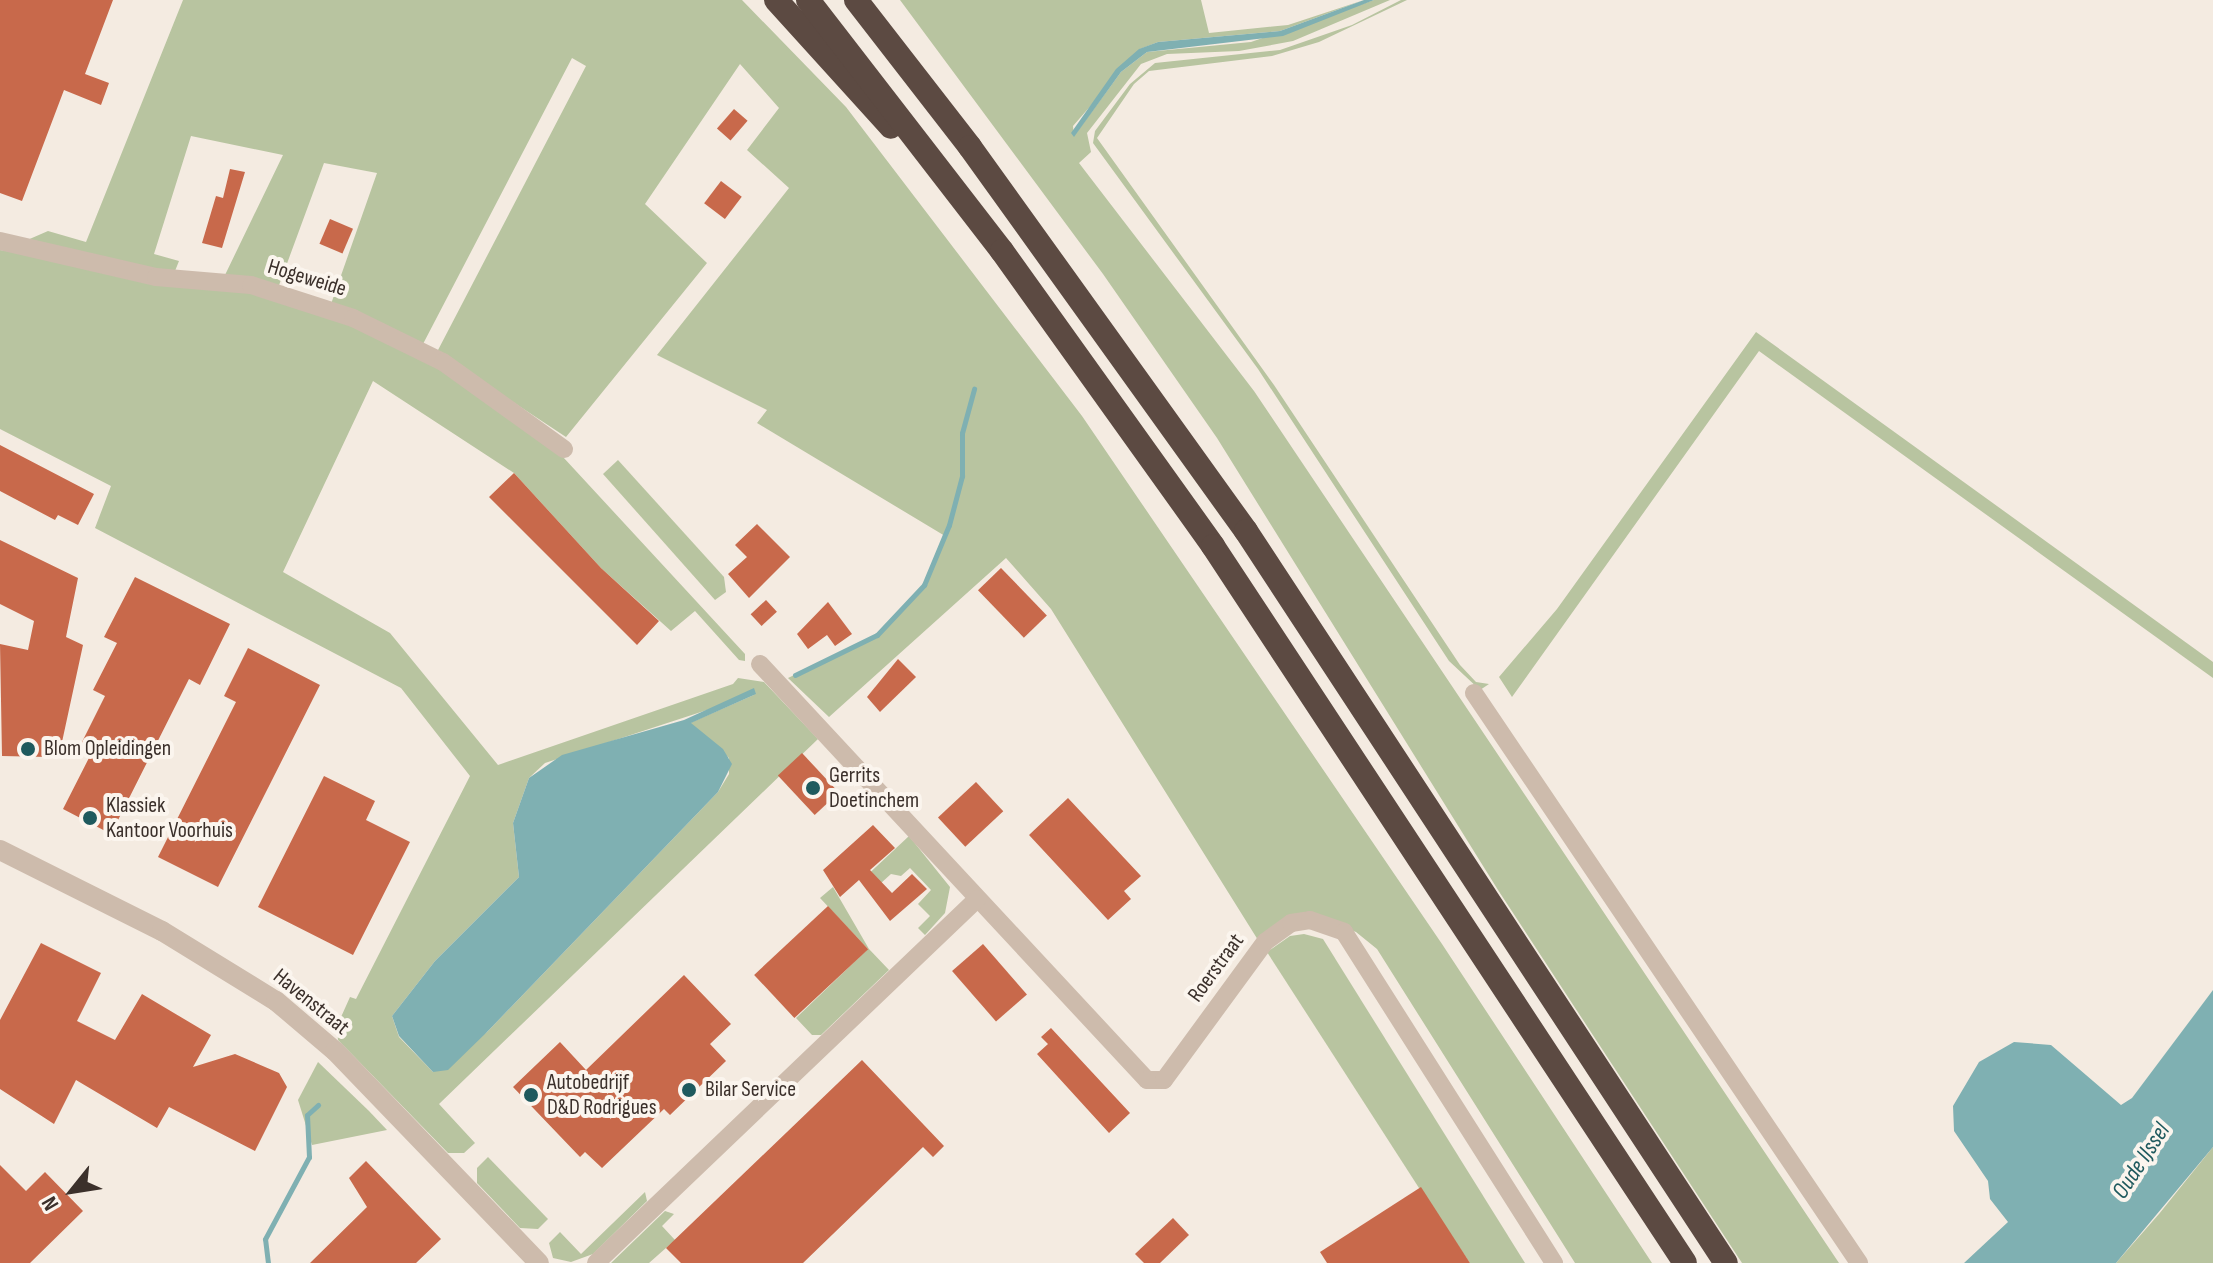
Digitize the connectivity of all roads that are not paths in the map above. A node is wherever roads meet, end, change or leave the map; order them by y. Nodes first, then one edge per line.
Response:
1 (776, 0) edge
2 (808, 0) edge
3 (856, 0) edge
4 (878, 0) edge
5 (970, 147) junction
6 (0, 241) edge
7 (1002, 251) junction
8 (564, 449) dead end
9 (760, 664) dead end
10 (1474, 693) dead end
11 (0, 850) edge
12 (977, 899) junction
13 (539, 1263) edge
14 (596, 1263) edge
15 (1554, 1263) edge
16 (1685, 1263) edge
17 (1726, 1263) edge
18 (1859, 1263) edge

1 - 7 highway
2 - 7 highway
3 - 5 highway
4 - 5 highway
5 - 17 highway
6 - 8 street, Hogeweide
7 - 16 highway
9 - 12 street, Roerstraat
10 - 18 street
11 - 13 street, Havenstraat
12 - 14 street
12 - 15 street, Roerstraat

